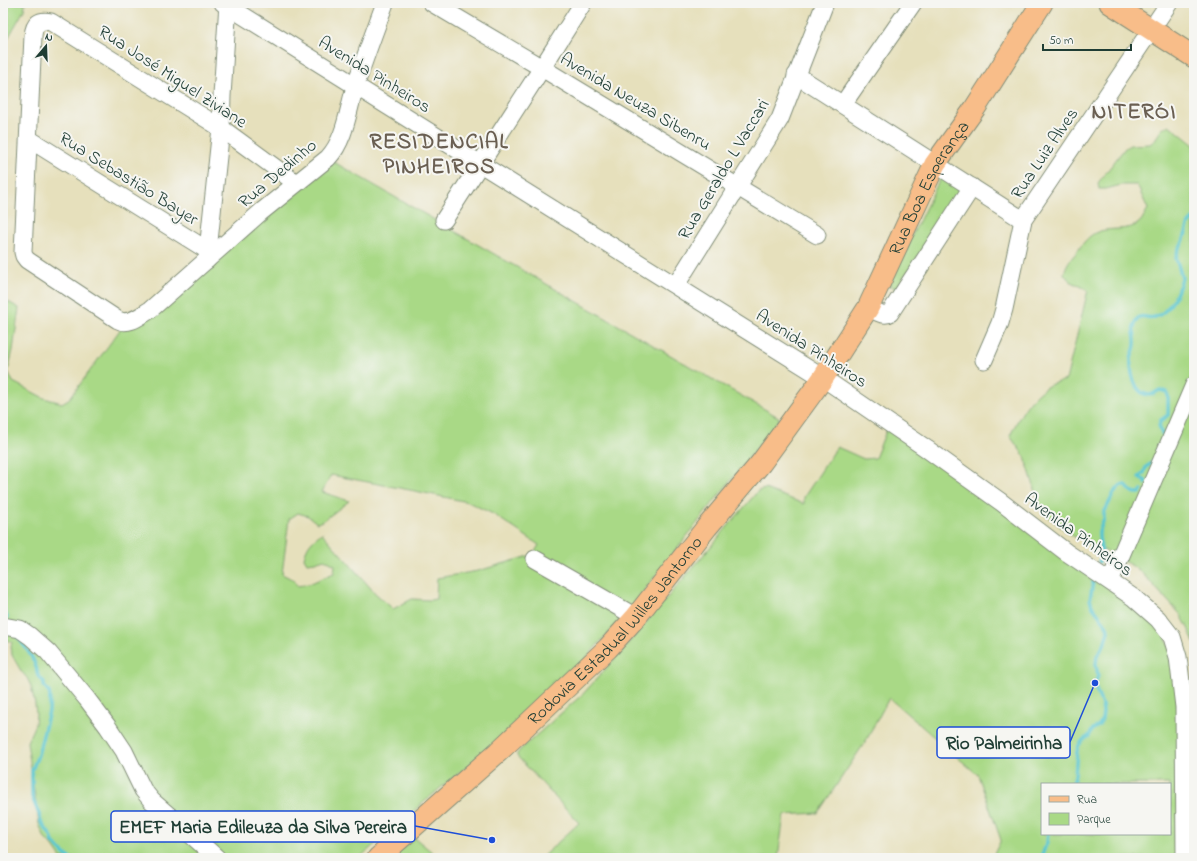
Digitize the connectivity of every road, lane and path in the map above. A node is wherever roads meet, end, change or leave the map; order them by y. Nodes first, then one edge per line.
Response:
1 (385, 3) edge
2 (432, 3) edge
3 (583, 3) edge
4 (825, 3) edge
5 (913, 3) edge
6 (1042, 3) edge
7 (1110, 3) edge
8 (1169, 3) edge
9 (226, 4) edge
10 (1152, 29) junction
11 (1194, 57) edge
12 (542, 68) junction
13 (796, 75) junction
14 (356, 86) junction
15 (843, 104) junction
16 (221, 128) junction
17 (29, 139) junction
18 (481, 164) junction
19 (935, 164) junction
20 (296, 183) junction
21 (738, 187) junction
22 (972, 187) junction
23 (444, 220) dead end
24 (1023, 220) junction
25 (817, 235) dead end
26 (207, 255) junction
27 (676, 285) junction
28 (868, 308) junction
29 (124, 322) joint
30 (984, 360) dead end
31 (823, 378) junction
32 (1194, 385) edge
33 (1190, 404) edge
34 (535, 559) dead end
35 (1110, 581) junction
36 (636, 617) junction
37 (3, 626) edge
38 (1189, 707) edge
39 (217, 858) edge
40 (378, 858) edge
41 (1185, 858) edge

1 - 14 street, Rua Dedinho
2 - 12 street, Avenida Neuza Sibenru
3 - 12 street
4 - 13 street, Rua Geraldo L Vaccari
5 - 15 street
6 - 19 main road, Rua Boa Esperança
7 - 10 main road
8 - 10 street, Rua Luiz Alves
9 - 14 street, Avenida Pinheiros
9 - 16 street
10 - 11 main road
10 - 24 street, Rua Luiz Alves
12 - 18 street
12 - 21 street, Avenida Neuza Sibenru
13 - 15 street
13 - 21 street, Rua Geraldo L Vaccari
14 - 18 street, Avenida Pinheiros
14 - 20 street, Rua Dedinho
15 - 19 street
16 - 17 street, Rua José Miguel Ziviane
16 - 20 street, Rua José Miguel Ziviane
16 - 26 street
17 - 26 street, Rua Sebastião Bayer
17 - 29 street, Rua José Miguel Ziviane
18 - 23 street
18 - 27 street, Avenida Pinheiros
19 - 22 street
19 - 28 main road, Rua Boa Esperança
20 - 26 street, Rua Dedinho
21 - 25 street, Avenida Neuza Sibenru
21 - 27 street, Rua Geraldo L Vaccari
22 - 24 street
22 - 28 street
24 - 30 street
26 - 29 street, Rua Dedinho
27 - 31 street, Avenida Pinheiros
28 - 31 main road, Rua Boa Esperança
31 - 35 street, Avenida Pinheiros
31 - 36 main road, Rodovia Estadual Willes Jantorno
32 - 33 street
33 - 35 street
34 - 36 street
35 - 38 street, Avenida Pinheiros
36 - 40 main road, Rodovia Estadual Willes Jantorno
37 - 39 street
38 - 41 street, Avenida Pinheiros

